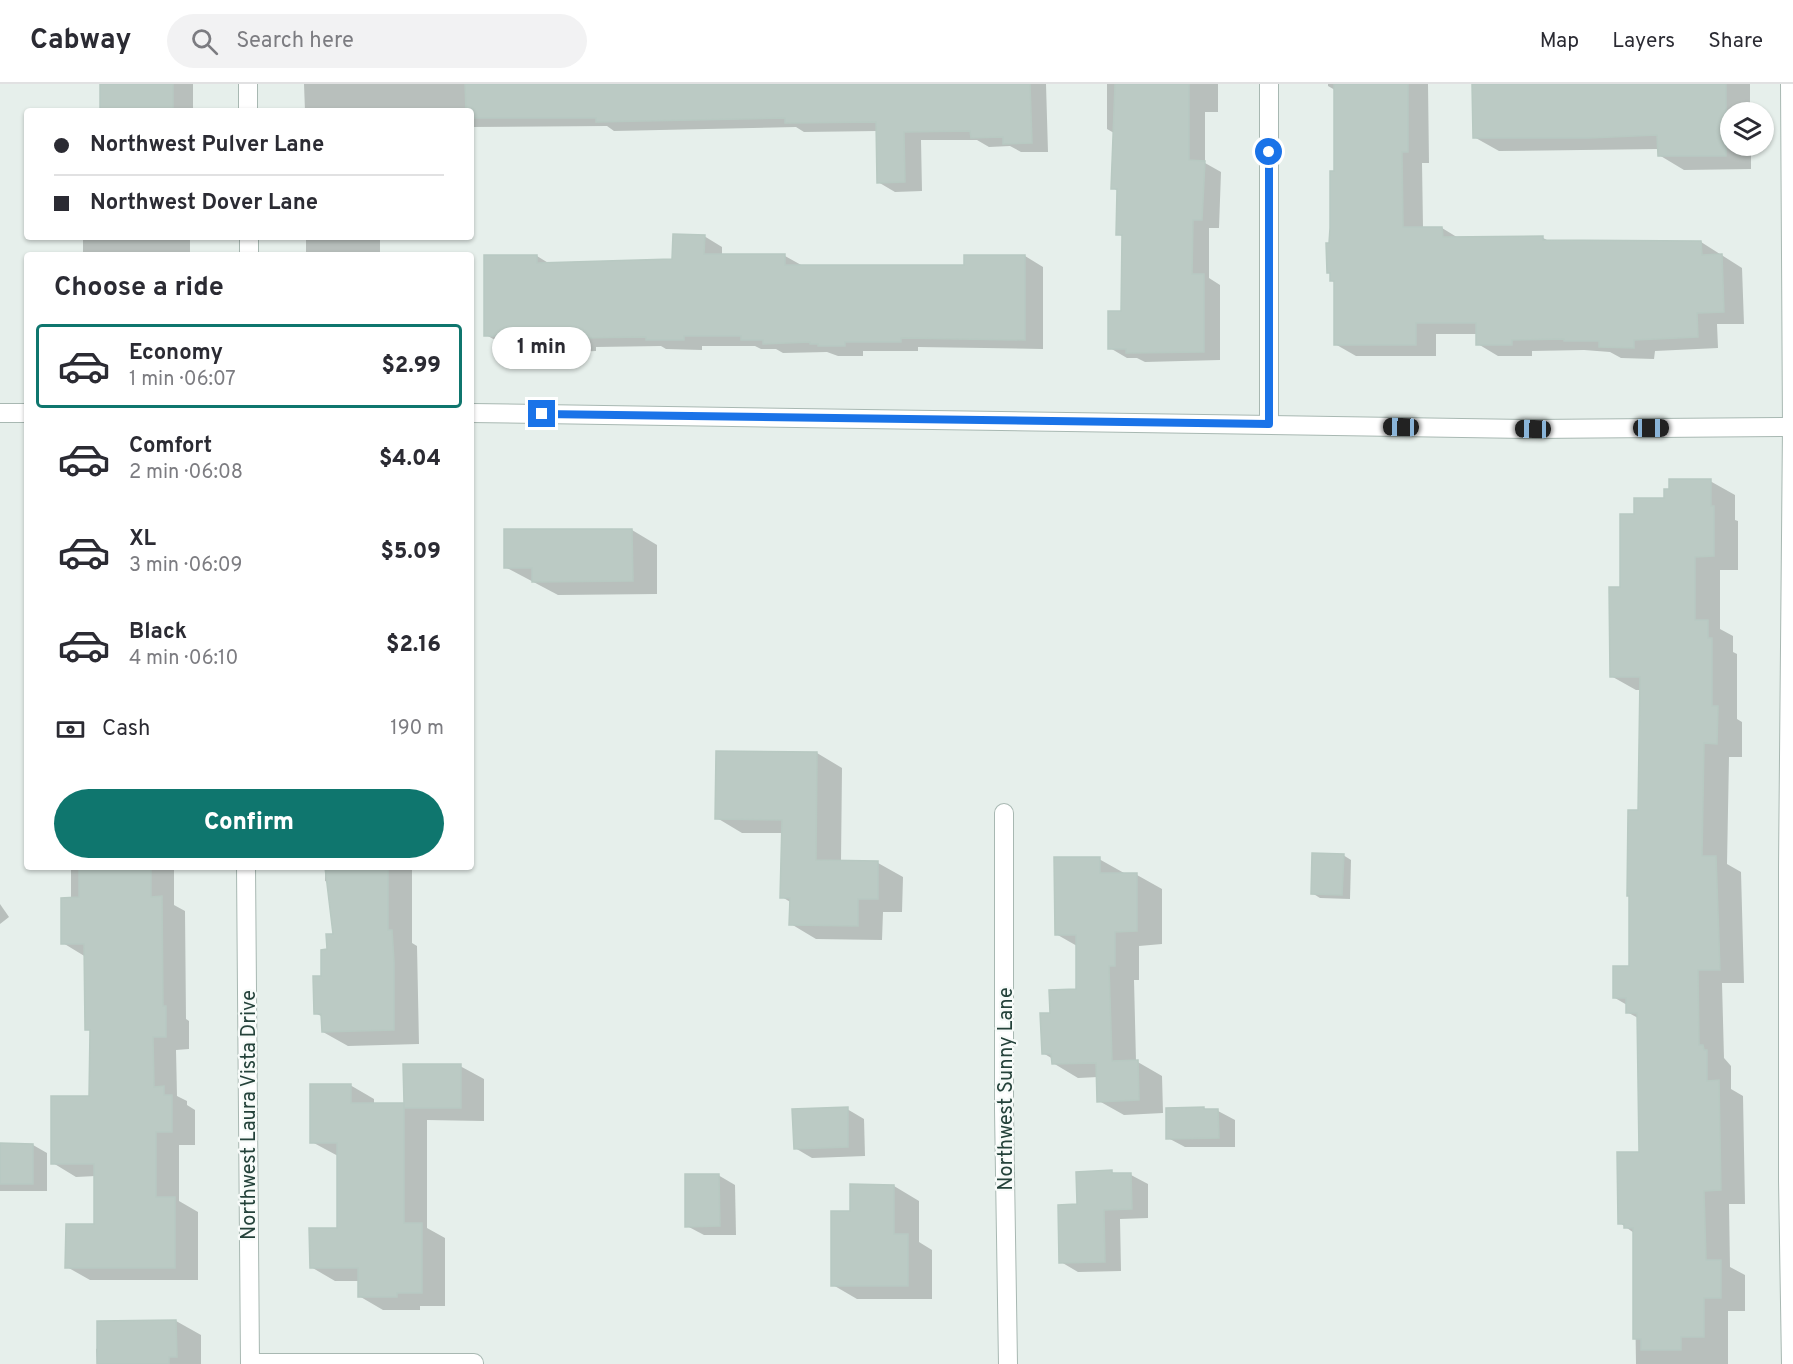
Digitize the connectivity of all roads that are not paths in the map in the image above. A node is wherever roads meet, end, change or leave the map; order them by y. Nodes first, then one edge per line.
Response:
1 (248, 84) edge
2 (1269, 84) edge
3 (1790, 84) edge
4 (248, 108) edge
5 (474, 412) edge
6 (0, 413) edge
7 (24, 413) edge
8 (1269, 424) junction
9 (1792, 427) edge
10 (1004, 813) dead end
11 (1790, 868) edge
12 (246, 870) edge
13 (250, 1363) edge
14 (474, 1363) edge
15 (1008, 1364) edge
16 (1791, 1364) edge

1 - 4 street
2 - 8 street
3 - 9 street
5 - 8 street
6 - 7 street
8 - 9 street
9 - 11 street
10 - 15 street, Northwest Sunny Lane
11 - 16 street
12 - 13 street, Northwest Laura Vista Drive
13 - 14 street

